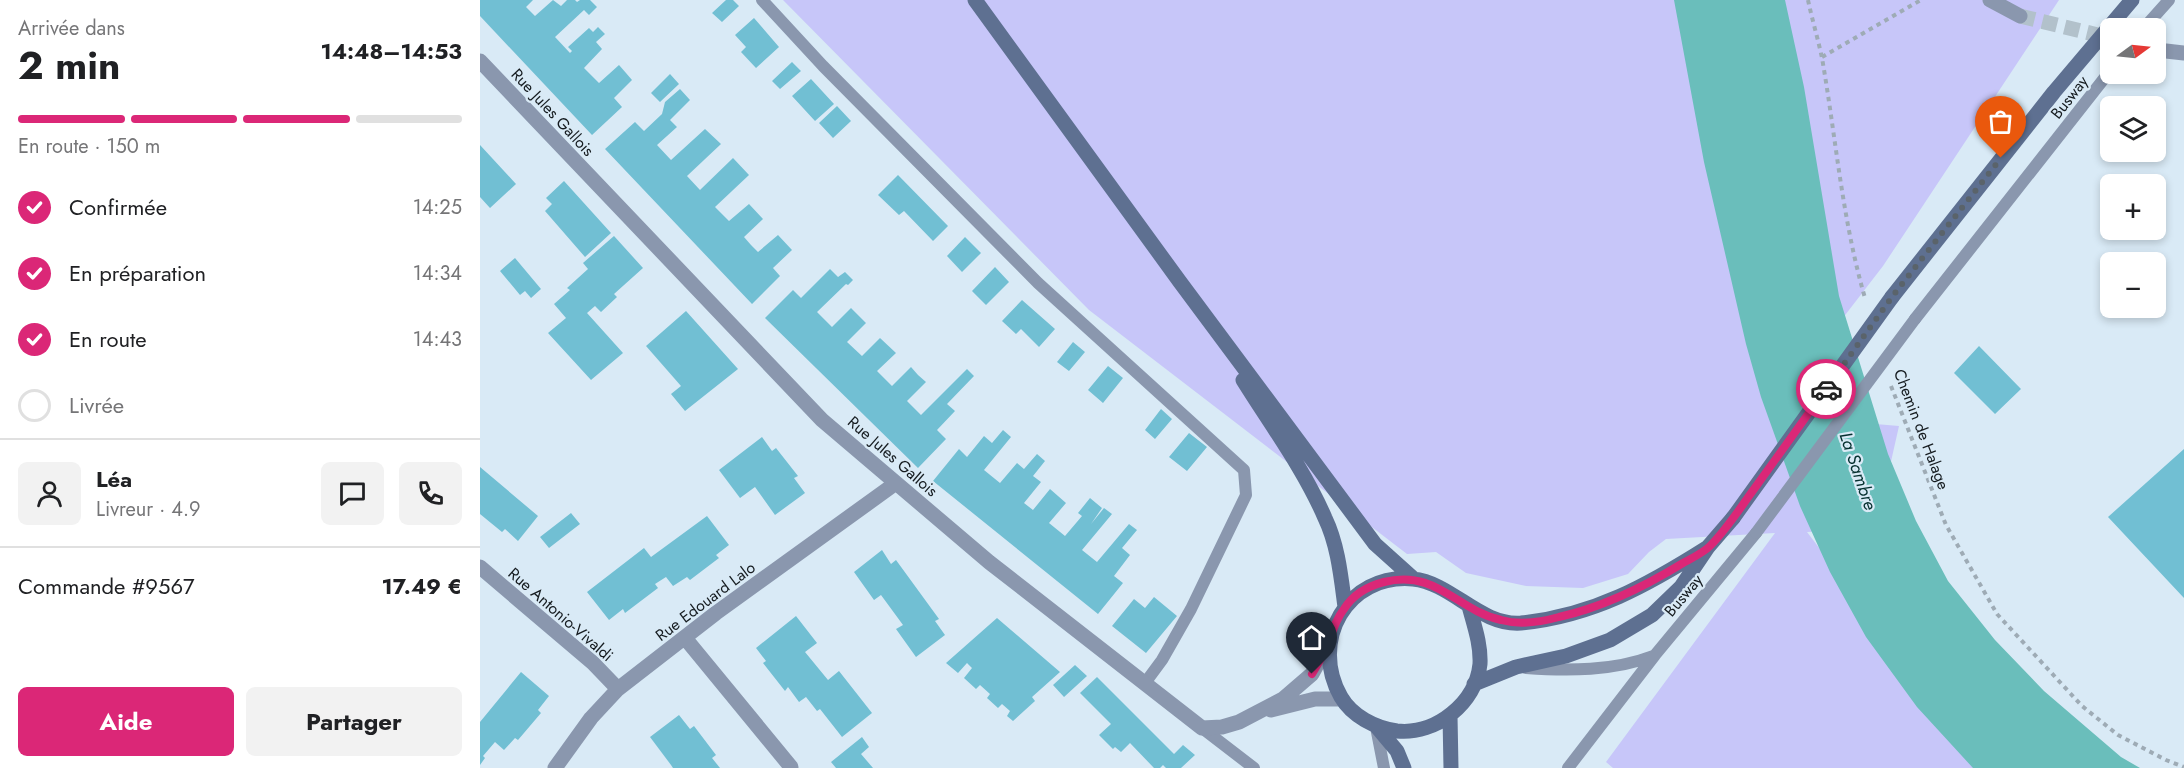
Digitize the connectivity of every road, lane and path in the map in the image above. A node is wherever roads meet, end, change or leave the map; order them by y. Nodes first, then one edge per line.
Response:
1 (762, 0) edge
2 (975, 0) edge
3 (1808, 0) edge
4 (1921, 0) edge
5 (1990, 0) edge
6 (2132, 0) edge
7 (2169, 0) edge
8 (2020, 16) tunnel mouth
9 (2153, 18) edge
10 (2166, 51) dead end
11 (2184, 53) edge
12 (1822, 57) junction
13 (480, 61) edge
14 (2100, 84) edge
15 (1180, 282) junction
16 (1867, 303) dead end
17 (1890, 380) dead end
18 (896, 483) junction
19 (1708, 547) junction
20 (480, 567) edge
21 (1414, 579) junction
22 (1468, 606) junction
23 (1345, 607) junction
24 (685, 638) junction
25 (1329, 643) junction
26 (1655, 656) junction
27 (1516, 667) junction
28 (1145, 683) junction
29 (1474, 684) junction
30 (618, 689) junction
31 (1342, 699) junction
32 (1263, 711) junction
33 (1450, 716) junction
34 (1376, 726) junction
35 (1202, 728) junction
36 (791, 767) edge
37 (2184, 767) edge
38 (555, 768) edge
39 (1254, 768) edge
40 (1384, 768) edge
41 (1404, 768) edge
42 (1451, 768) edge
43 (1568, 768) edge

1 - 28 lane
2 - 15 main road
3 - 12 path
4 - 12 path
5 - 8 street
6 - 19 main road, bridge
7 - 9 lane
10 - 11 street
12 - 16 path
13 - 18 street, Rue Jules Gallois
14 - 26 lane, Busway, bridge
15 - 21 main road
15 - 23 main road
17 - 37 path, Chemin de Halage
18 - 24 street, Rue Edouard Lalo
18 - 28 street, Rue Jules Gallois
19 - 22 main road
19 - 27 main road
20 - 30 street, Rue Antonio-Vivaldi
21 - 22 main road
21 - 23 main road
22 - 29 main road
23 - 25 main road
24 - 30 street, Rue Edouard Lalo
24 - 36 street
25 - 31 main road
25 - 32 street
26 - 27 lane
26 - 43 lane, Busway
27 - 29 main road
28 - 35 street, Rue Jules Gallois
29 - 33 main road
30 - 38 street, Rue Edouard Lalo
31 - 32 street
31 - 34 main road
32 - 35 street
33 - 34 main road
33 - 42 main road
34 - 40 lane
34 - 41 main road
35 - 39 lane

